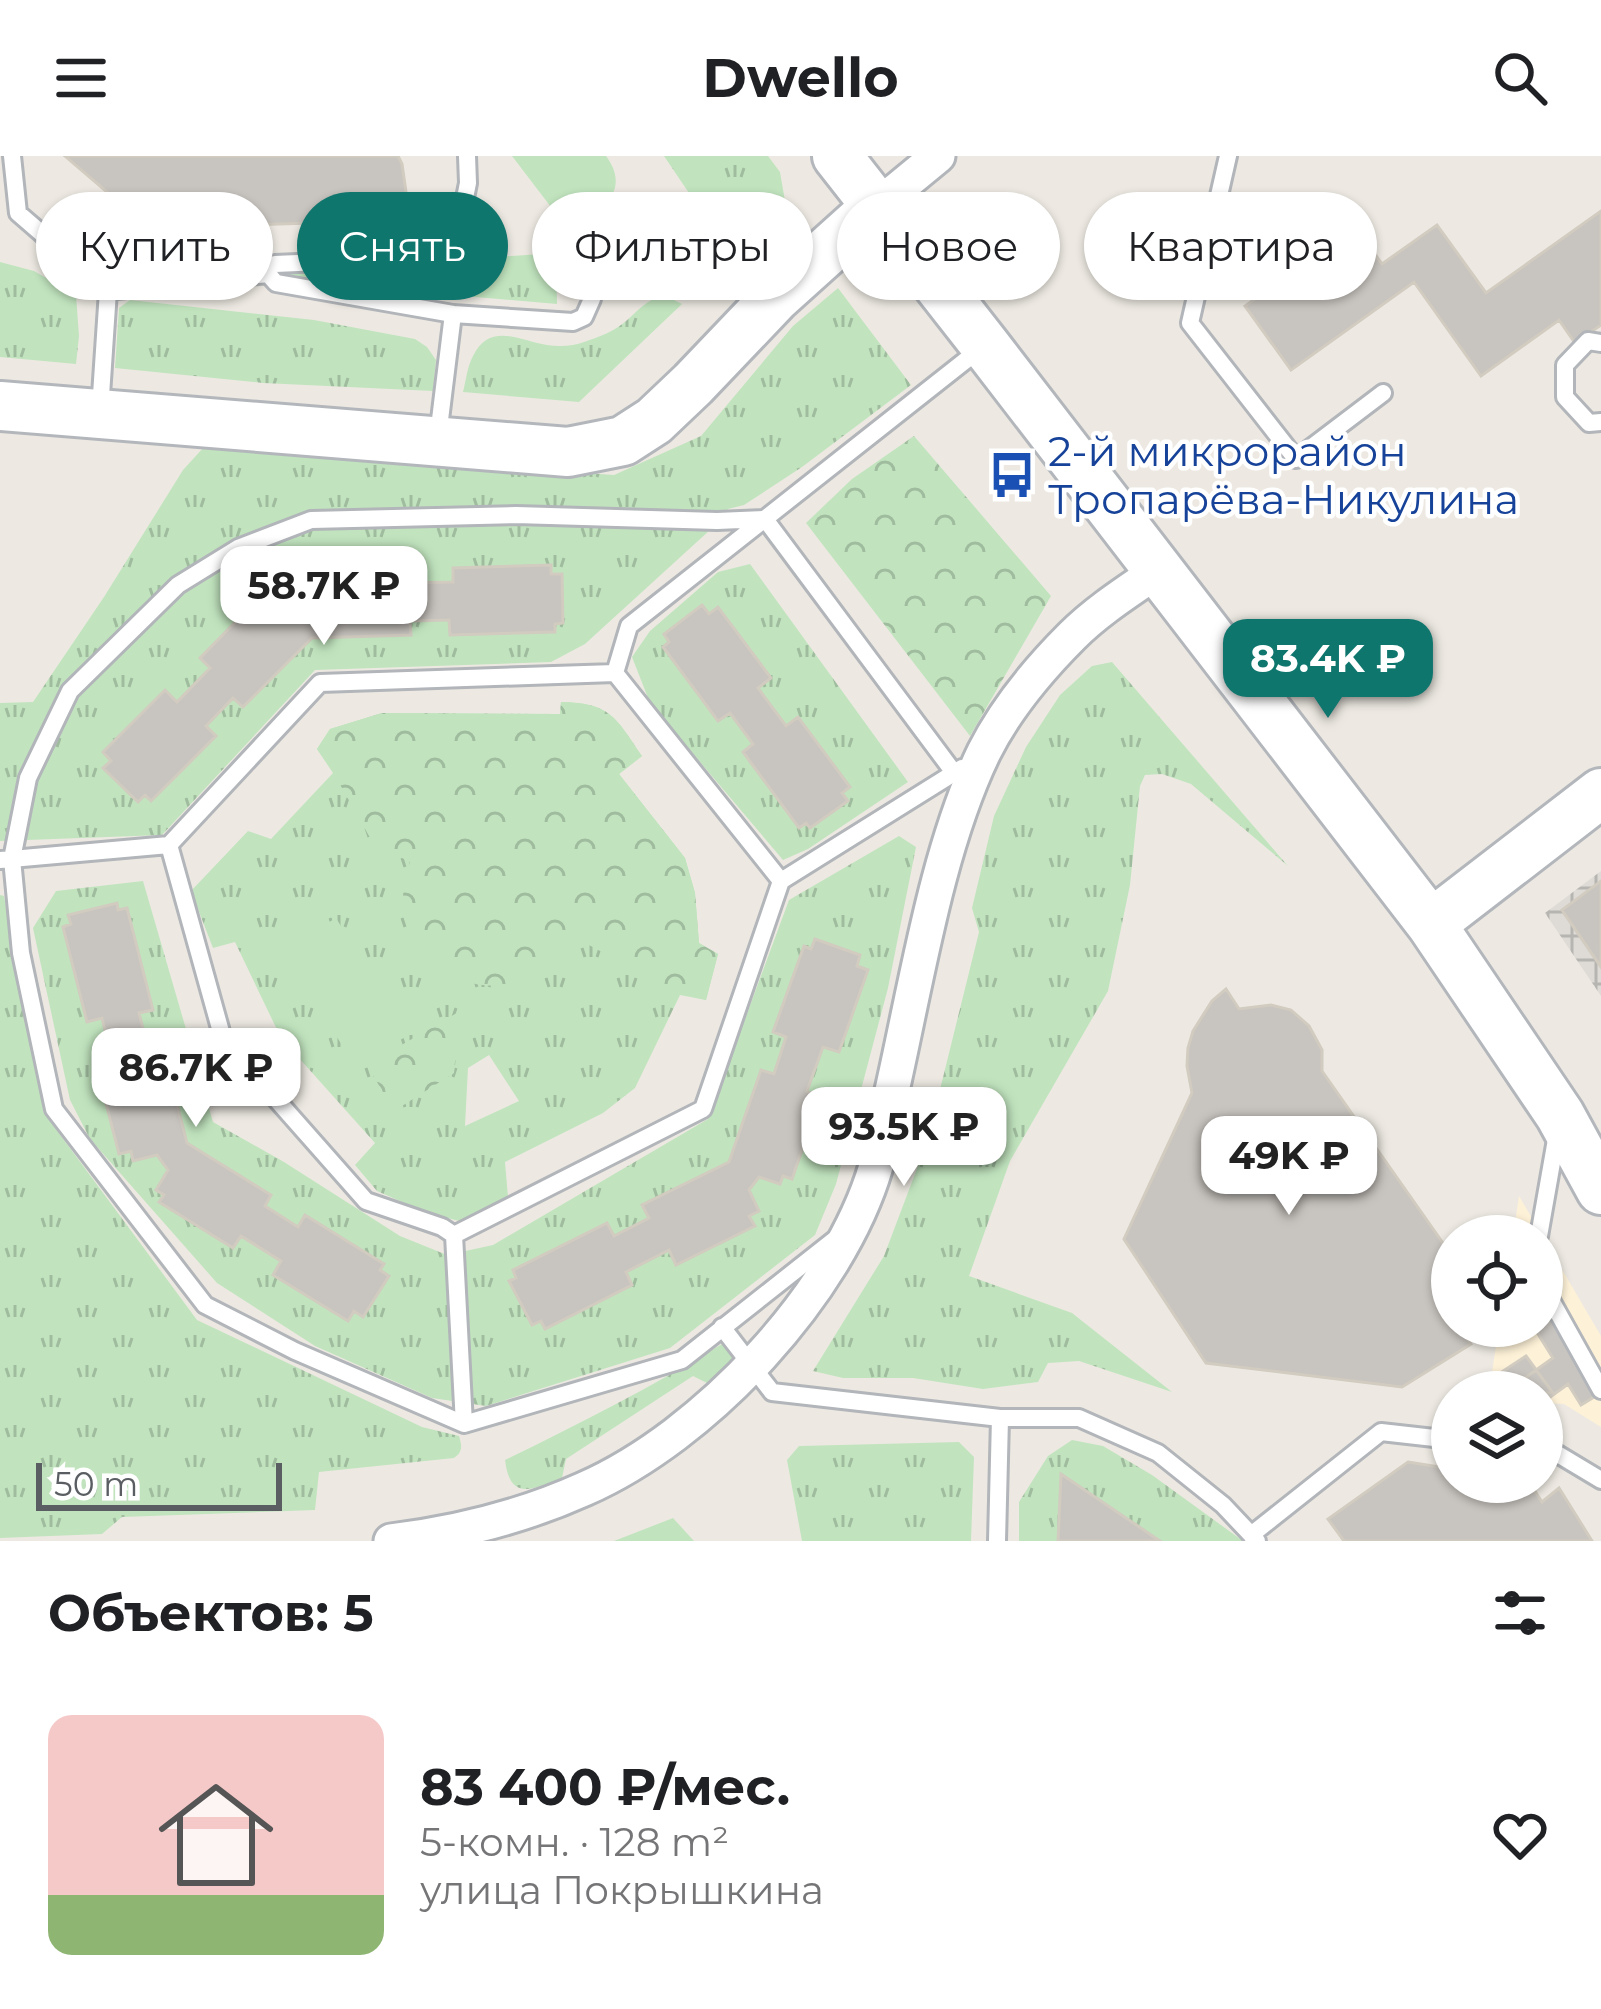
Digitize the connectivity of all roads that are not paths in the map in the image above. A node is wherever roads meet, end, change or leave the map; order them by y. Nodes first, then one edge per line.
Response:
1 (12, 156) edge
2 (467, 156) edge
3 (837, 156) edge
4 (938, 156) edge
5 (1228, 156) edge
6 (865, 192) edge
7 (894, 192) edge
8 (9, 213) edge
9 (36, 234) edge
10 (837, 242) edge
11 (273, 266) edge
12 (273, 280) edge
13 (108, 300) edge
14 (592, 300) edge
15 (949, 300) edge
16 (454, 314) junction
17 (1601, 343) edge
18 (985, 345) junction
19 (1383, 393) dead end
20 (0, 406) edge
21 (99, 416) junction
22 (1601, 422) edge
23 (437, 442) junction
24 (765, 519) junction
25 (1159, 570) junction
26 (615, 673) junction
27 (986, 749) junction
28 (955, 774) junction
29 (1601, 793) edge
30 (169, 845) junction
31 (6, 859) edge
32 (781, 881) junction
33 (1431, 924) junction
34 (1560, 1115) junction
35 (1601, 1190) edge
36 (1543, 1215) edge
37 (855, 1223) junction
38 (454, 1235) junction
39 (1563, 1322) edge
40 (722, 1327) junction
41 (752, 1366) junction
42 (1601, 1390) edge
43 (1000, 1418) junction
44 (464, 1424) junction
45 (1431, 1438) edge
46 (1563, 1457) edge
47 (1601, 1480) edge
48 (1254, 1538) edge
49 (391, 1541) edge
50 (997, 1541) edge

1 - 8 lane
2 - 11 lane
3 - 6 main road
4 - 7 street
5 - 19 lane
8 - 9 lane
10 - 23 main road
12 - 16 lane
13 - 21 lane
14 - 16 lane
15 - 18 main road
16 - 23 lane
17 - 22 lane
18 - 24 lane
18 - 25 main road
20 - 21 main road
21 - 23 main road
24 - 26 lane
24 - 28 lane
24 - 31 lane
25 - 27 street
25 - 33 main road
26 - 30 lane
26 - 32 lane
27 - 28 lane
27 - 37 street
28 - 32 lane
29 - 33 main road
30 - 31 lane
30 - 38 lane
31 - 44 lane
32 - 38 lane
33 - 34 main road
34 - 35 main road
34 - 36 lane
37 - 40 lane
37 - 41 street
38 - 44 lane
39 - 42 lane
40 - 41 lane
40 - 44 lane
41 - 43 lane
41 - 49 street
43 - 48 lane
43 - 50 lane
45 - 48 lane
46 - 47 lane

